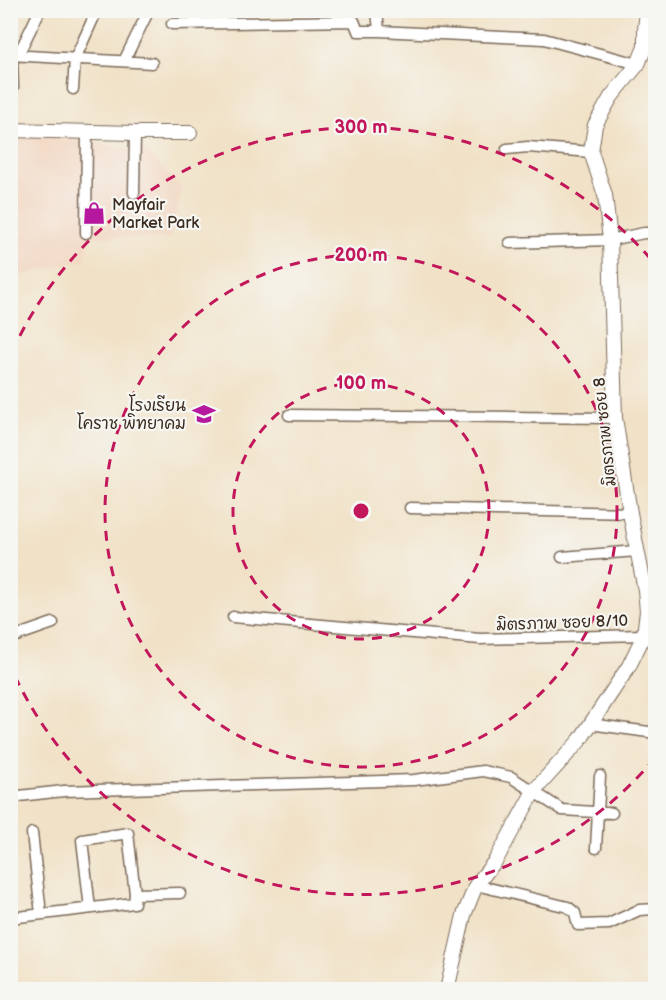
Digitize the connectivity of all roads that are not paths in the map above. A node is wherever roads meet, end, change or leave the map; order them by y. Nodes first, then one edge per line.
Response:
1 (40, 10) edge
2 (97, 10) edge
3 (149, 10) edge
4 (377, 10) edge
5 (648, 10) edge
6 (172, 24) dead end
7 (379, 31) junction
8 (650, 48) edge
9 (14, 55) edge
10 (75, 59) junction
11 (124, 61) junction
12 (152, 63) dead end
13 (638, 64) junction
14 (13, 88) dead end
15 (73, 89) dead end
16 (10, 130) edge
17 (87, 132) junction
18 (190, 132) dead end
19 (135, 133) junction
20 (507, 149) dead end
21 (591, 152) junction
22 (134, 193) dead end
23 (86, 233) dead end
24 (656, 233) edge
25 (610, 240) junction
26 (510, 243) dead end
27 (289, 415) dead end
28 (615, 418) junction
29 (410, 508) dead end
30 (630, 513) junction
31 (637, 551) junction
32 (562, 557) dead end
33 (650, 590) edge
34 (232, 617) dead end
35 (53, 623) dead end
36 (644, 635) junction
37 (10, 638) edge
38 (590, 724) junction
39 (656, 733) edge
40 (600, 776) dead end
41 (534, 791) junction
42 (10, 797) edge
43 (598, 812) junction
44 (612, 813) dead end
45 (32, 833) dead end
46 (596, 848) dead end
47 (476, 885) junction
48 (180, 893) dead end
49 (135, 894) junction
50 (90, 908) junction
51 (656, 909) edge
52 (41, 914) junction
53 (10, 918) edge
54 (447, 990) edge

1 - 9 street
2 - 10 street
3 - 11 street
4 - 7 street
5 - 8 street, มิตรภาพ ซอย 8
6 - 7 street
7 - 13 street
8 - 13 street, มิตรภาพ ซอย 8
9 - 10 street
9 - 14 street
10 - 11 street
10 - 15 street
11 - 12 street
13 - 21 street, มิตรภาพ ซอย 8
16 - 17 street
17 - 19 street
17 - 23 street
18 - 19 street
19 - 22 street
20 - 21 street
21 - 25 street, มิตรภาพ ซอย 8
24 - 25 street
25 - 26 street
25 - 28 street, มิตรภาพ ซอย 8
27 - 28 street
28 - 30 street, มิตรภาพ ซอย 8
29 - 30 street
30 - 31 street, มิตรภาพ ซอย 8
31 - 32 street
31 - 33 street, มิตรภาพ ซอย 8
33 - 36 street, มิตรภาพ ซอย 8
34 - 36 street, มิตรภาพ ซอย 8/10
35 - 37 street
36 - 38 street, มิตรภาพ ซอย 8
38 - 39 street
38 - 41 street, มิตรภาพ ซอย 8
40 - 43 street
41 - 42 street
41 - 43 street
41 - 47 street, มิตรภาพ ซอย 8
43 - 44 street
43 - 46 street
45 - 52 street
47 - 51 street
47 - 54 street, มิตรภาพ ซอย 8
48 - 49 street
49 - 50 street
49 - 50 street
50 - 52 street
52 - 53 street

